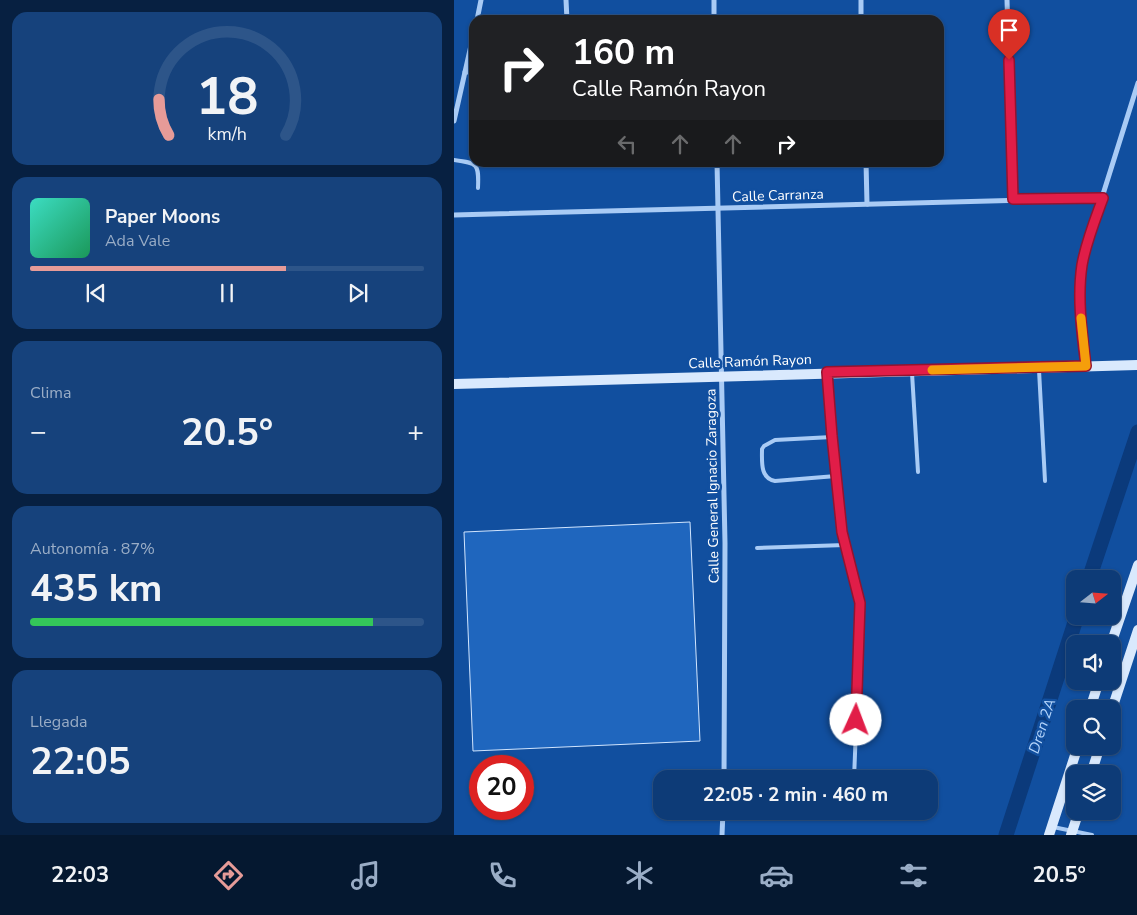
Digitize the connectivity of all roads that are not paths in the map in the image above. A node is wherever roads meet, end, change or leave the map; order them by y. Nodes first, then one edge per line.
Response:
1 (481, 0) edge
2 (566, 0) edge
3 (714, 0) edge
4 (861, 0) edge
5 (1007, 0) edge
6 (478, 15) edge
7 (567, 15) edge
8 (714, 15) edge
9 (862, 15) edge
10 (469, 54) edge
11 (465, 72) junction
12 (469, 72) edge
13 (1137, 83) edge
14 (454, 121) edge
15 (454, 160) edge
16 (469, 162) edge
17 (477, 167) edge
18 (717, 167) edge
19 (866, 167) edge
20 (478, 188) dead end
21 (1103, 198) junction
22 (1013, 199) junction
23 (867, 204) junction
24 (718, 208) junction
25 (454, 215) edge
26 (1137, 365) edge
27 (1086, 366) junction
28 (1039, 367) junction
29 (912, 370) junction
30 (827, 372) junction
31 (721, 375) junction
32 (454, 384) edge
33 (832, 436) junction
34 (918, 472) dead end
35 (836, 476) junction
36 (1045, 481) dead end
37 (845, 545) junction
38 (757, 548) dead end
39 (1137, 565) edge
40 (1137, 630) edge
41 (1115, 635) edge
42 (1115, 700) edge
43 (1075, 755) edge
44 (724, 770) edge
45 (854, 770) edge
46 (723, 820) edge
47 (1076, 820) edge
48 (1050, 831) edge
49 (1072, 834) edge
50 (722, 835) edge
51 (1092, 835) edge

1 - 6 street
2 - 7 street
3 - 8 street
4 - 9 street
5 - 22 street
10 - 11 street
11 - 12 street
11 - 14 street
13 - 21 street
15 - 16 lane
17 - 20 lane
18 - 24 street, Calle General Ignacio Zaragoza
19 - 23 street
21 - 22 street, Calle Carranza
21 - 27 street
22 - 23 street, Calle Carranza
23 - 24 street, Calle Carranza
24 - 25 street, Calle Carranza
24 - 31 street, Calle General Ignacio Zaragoza
26 - 27 main road, Calle Ramón Rayon
27 - 28 main road, Calle Ramón Rayon
28 - 29 main road, Calle Ramón Rayon
28 - 36 lane
29 - 30 main road, Calle Ramón Rayon
29 - 34 lane
30 - 31 main road, Calle Ramón Rayon
30 - 33 lane
31 - 32 main road, Calle Ramón Rayon
31 - 44 street, Calle General Ignacio Zaragoza
33 - 35 lane
33 - 35 lane
35 - 37 lane
37 - 38 lane
37 - 45 lane
39 - 41 main road
40 - 42 main road
43 - 48 main road
46 - 50 street
47 - 49 main road
48 - 49 lane
49 - 51 lane

